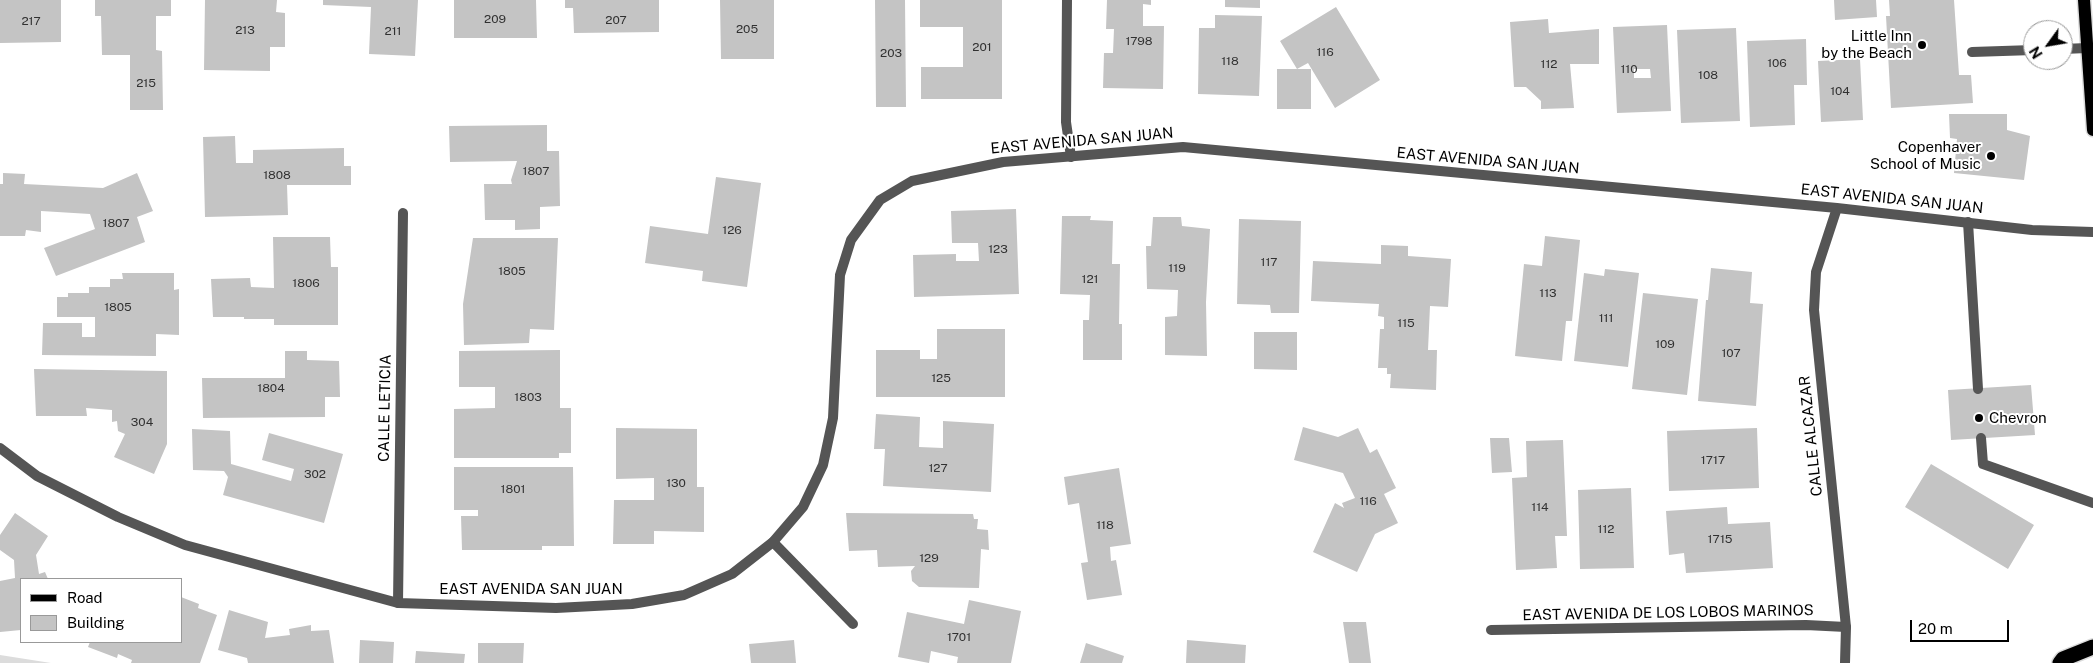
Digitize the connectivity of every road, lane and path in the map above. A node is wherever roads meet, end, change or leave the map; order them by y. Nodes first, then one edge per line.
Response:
1 (1067, 0) edge
2 (2084, 0) edge
3 (2087, 48) junction
4 (2073, 49) edge
5 (2023, 50) edge
6 (1972, 52) dead end
7 (2093, 122) edge
8 (2093, 130) edge
9 (1071, 157) junction
10 (1837, 208) junction
11 (403, 213) dead end
12 (1968, 222) junction
13 (2093, 232) edge
14 (1978, 389) dead end
15 (1981, 438) dead end
16 (0, 448) edge
17 (2093, 503) edge
18 (773, 542) junction
19 (398, 603) junction
20 (853, 624) dead end
21 (1846, 627) junction
22 (1491, 630) dead end
23 (2093, 647) edge
24 (1845, 663) edge
25 (2060, 663) edge

1 - 9 street
2 - 3 main road
3 - 4 street
3 - 7 main road
5 - 6 street
7 - 8 main road
9 - 10 street, EAST AVENIDA SAN JUAN
9 - 18 street, EAST AVENIDA SAN JUAN
10 - 12 street, EAST AVENIDA SAN JUAN
10 - 21 street, CALLE ALCAZAR
11 - 19 street, CALLE LETICIA
12 - 13 street, EAST AVENIDA SAN JUAN
12 - 14 street
15 - 17 street
16 - 19 street, EAST AVENIDA SAN JUAN
18 - 19 street, EAST AVENIDA SAN JUAN
18 - 20 street
21 - 22 street, EAST AVENIDA DE LOS LOBOS MARINOS
21 - 24 street, CALLE ALCAZAR
23 - 25 highway

